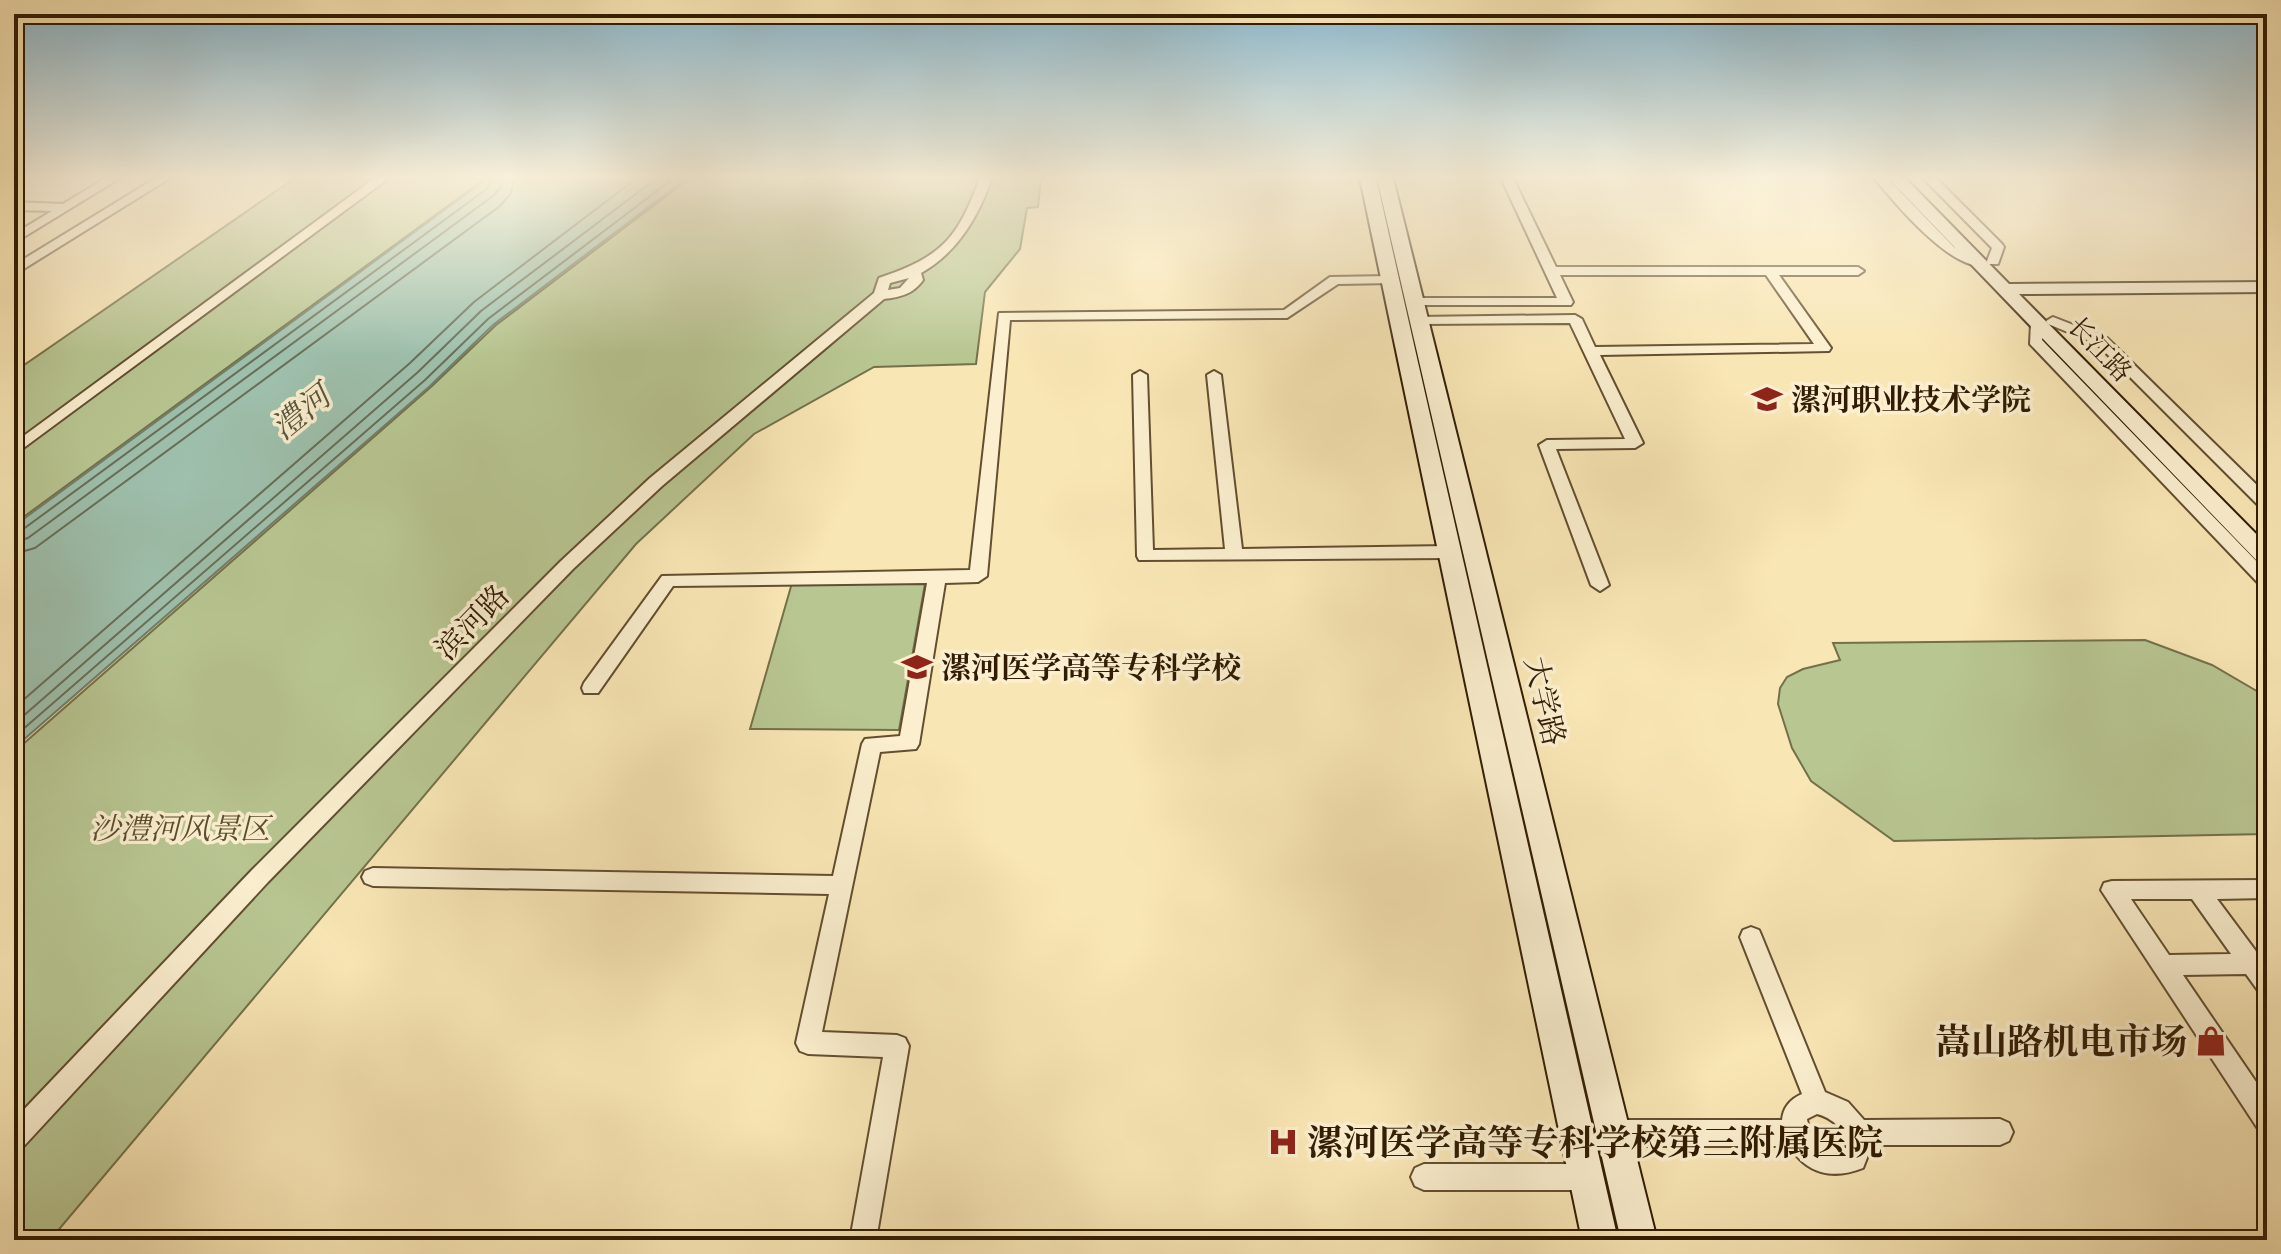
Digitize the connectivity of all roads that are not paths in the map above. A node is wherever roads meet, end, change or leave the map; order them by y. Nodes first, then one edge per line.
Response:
1 (70, 237) edge
2 (305, 237) edge
3 (956, 237) edge
4 (1380, 237) edge
5 (1400, 237) edge
6 (1535, 237) edge
7 (1937, 237) edge
8 (1959, 237) edge
9 (1963, 237) edge
10 (1988, 237) edge
11 (1986, 262) junction
12 (14, 271) edge
13 (1551, 271) junction
14 (1770, 271) junction
15 (1858, 271) dead end
16 (1389, 280) junction
17 (2267, 287) edge
18 (2012, 289) junction
19 (1566, 302) junction
20 (1419, 311) junction
21 (1575, 319) junction
22 (2045, 322) junction
23 (1590, 351) junction
24 (1140, 375) dead end
25 (1214, 375) dead end
26 (14, 450) edge
27 (2267, 504) edge
28 (2267, 536) edge
29 (1449, 552) junction
30 (1234, 554) junction
31 (2267, 558) edge
32 (937, 577) junction
33 (2267, 582) edge
34 (1600, 585) dead end
35 (591, 688) dead end
36 (1514, 856) junction
37 (1549, 857) junction
38 (373, 877) dead end
39 (842, 885) junction
40 (2267, 889) edge
41 (2198, 890) junction
42 (1751, 937) dead end
43 (2260, 964) edge
44 (2162, 965) junction
45 (2267, 985) edge
46 (1817, 1102) junction
47 (2267, 1120) edge
48 (2000, 1132) dead end
49 (1614, 1133) junction
50 (1796, 1133) junction
51 (1858, 1133) junction
52 (14, 1138) edge
53 (1424, 1177) dead end
54 (1584, 1177) junction
55 (863, 1240) edge
56 (1600, 1240) edge
57 (1639, 1240) edge

1 - 12 street
2 - 26 street
3 - 52 street, 滨河路
4 - 16 main road, 大学路
5 - 20 main road, 大学路
6 - 13 street
7 - 11 street
8 - 11 main road, 长江路
9 - 11 main road, 长江路
10 - 11 street
11 - 18 main road, 长江路
13 - 14 street
13 - 19 street
14 - 15 street
14 - 23 street
16 - 29 main road, 大学路
16 - 32 street
17 - 18 main road
18 - 22 main road, 长江路
19 - 20 street
19 - 21 street
20 - 21 street
20 - 37 main road, 大学路
21 - 23 street
22 - 27 street
22 - 28 main road, 长江路
22 - 31 main road, 长江路
22 - 33 street
23 - 34 street
24 - 30 street
25 - 30 street
29 - 30 street
29 - 36 main road, 大学路
32 - 35 street
32 - 39 street
36 - 37 main road
36 - 54 main road, 大学路
37 - 49 main road, 大学路
38 - 39 street
39 - 55 street
40 - 41 street
41 - 43 street
41 - 44 street
42 - 46 street
43 - 44 street
43 - 45 street
44 - 47 street
46 - 50 street
46 - 51 street
48 - 51 street
49 - 50 street
49 - 57 main road, 大学路
50 - 51 street
53 - 54 street
54 - 56 main road, 大学路

